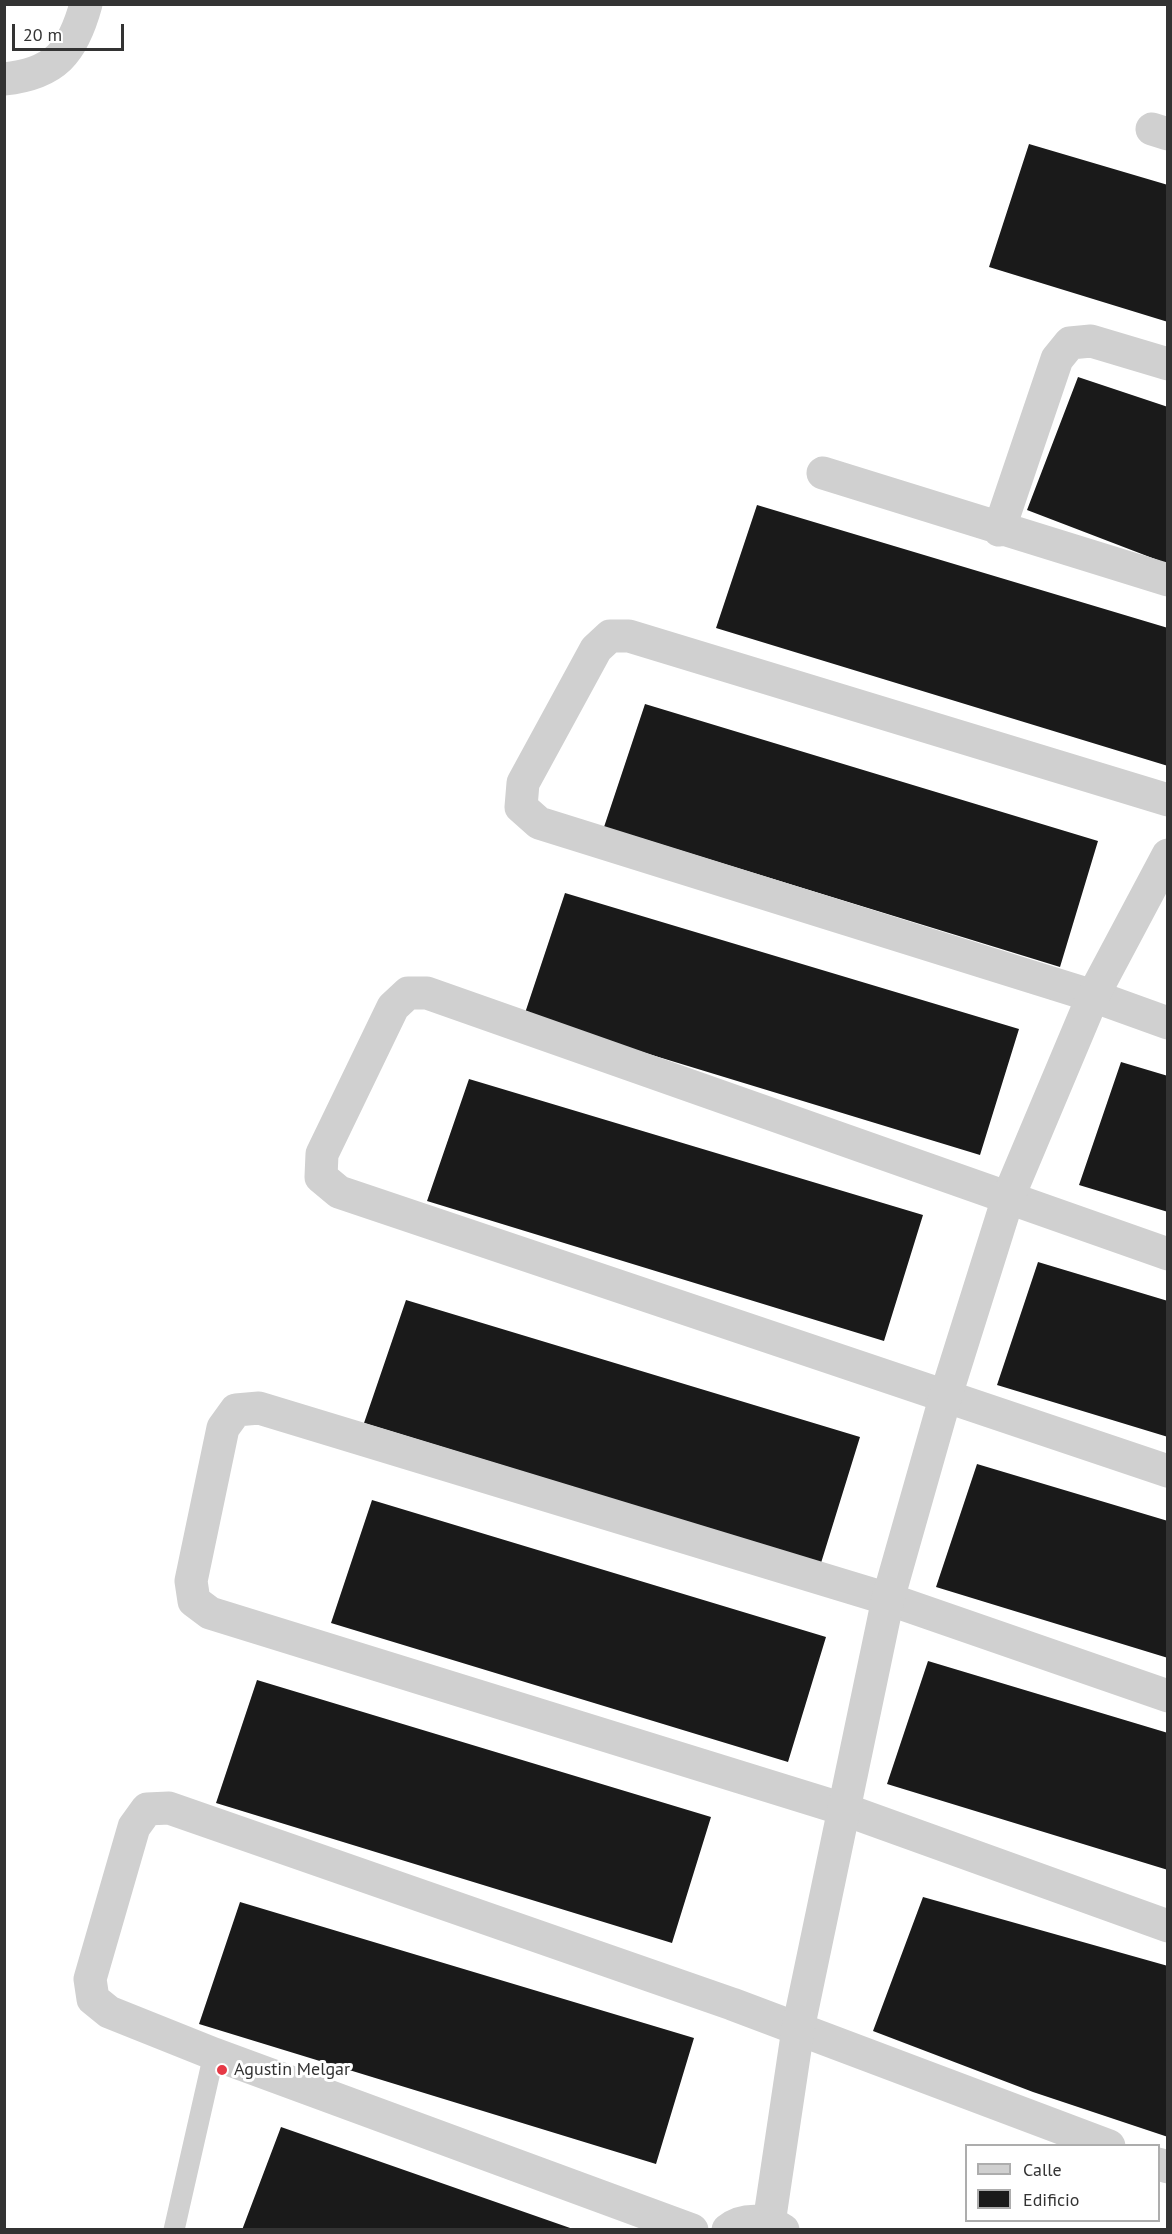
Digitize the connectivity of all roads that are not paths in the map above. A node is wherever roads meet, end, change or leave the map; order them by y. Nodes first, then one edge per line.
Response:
1 (86, 4) edge
2 (4, 80) edge
3 (1167, 364) edge
4 (823, 473) dead end
5 (999, 530) junction
6 (1167, 580) edge
7 (1167, 800) edge
8 (1167, 855) edge
9 (1093, 996) junction
10 (1167, 1023) edge
11 (1008, 1198) junction
12 (1167, 1254) edge
13 (946, 1395) junction
14 (1167, 1471) edge
15 (888, 1599) junction
16 (1167, 1696) edge
17 (843, 1809) junction
18 (1167, 1926) edge
19 (798, 2029) junction
20 (214, 2054) junction
21 (1105, 2144) edge
22 (776, 2226) edge
23 (174, 2229) edge
24 (692, 2229) edge
25 (728, 2229) edge

1 - 2 street
3 - 5 street
4 - 5 street
5 - 6 street
7 - 9 street
8 - 9 street
9 - 10 street
9 - 11 street
11 - 12 street
11 - 13 street
11 - 13 street
13 - 14 street
13 - 15 street
15 - 16 street
15 - 17 street
15 - 17 street
17 - 18 street
17 - 19 street
19 - 20 street
19 - 21 street
19 - 22 street
20 - 23 lane
20 - 24 street
22 - 25 street

